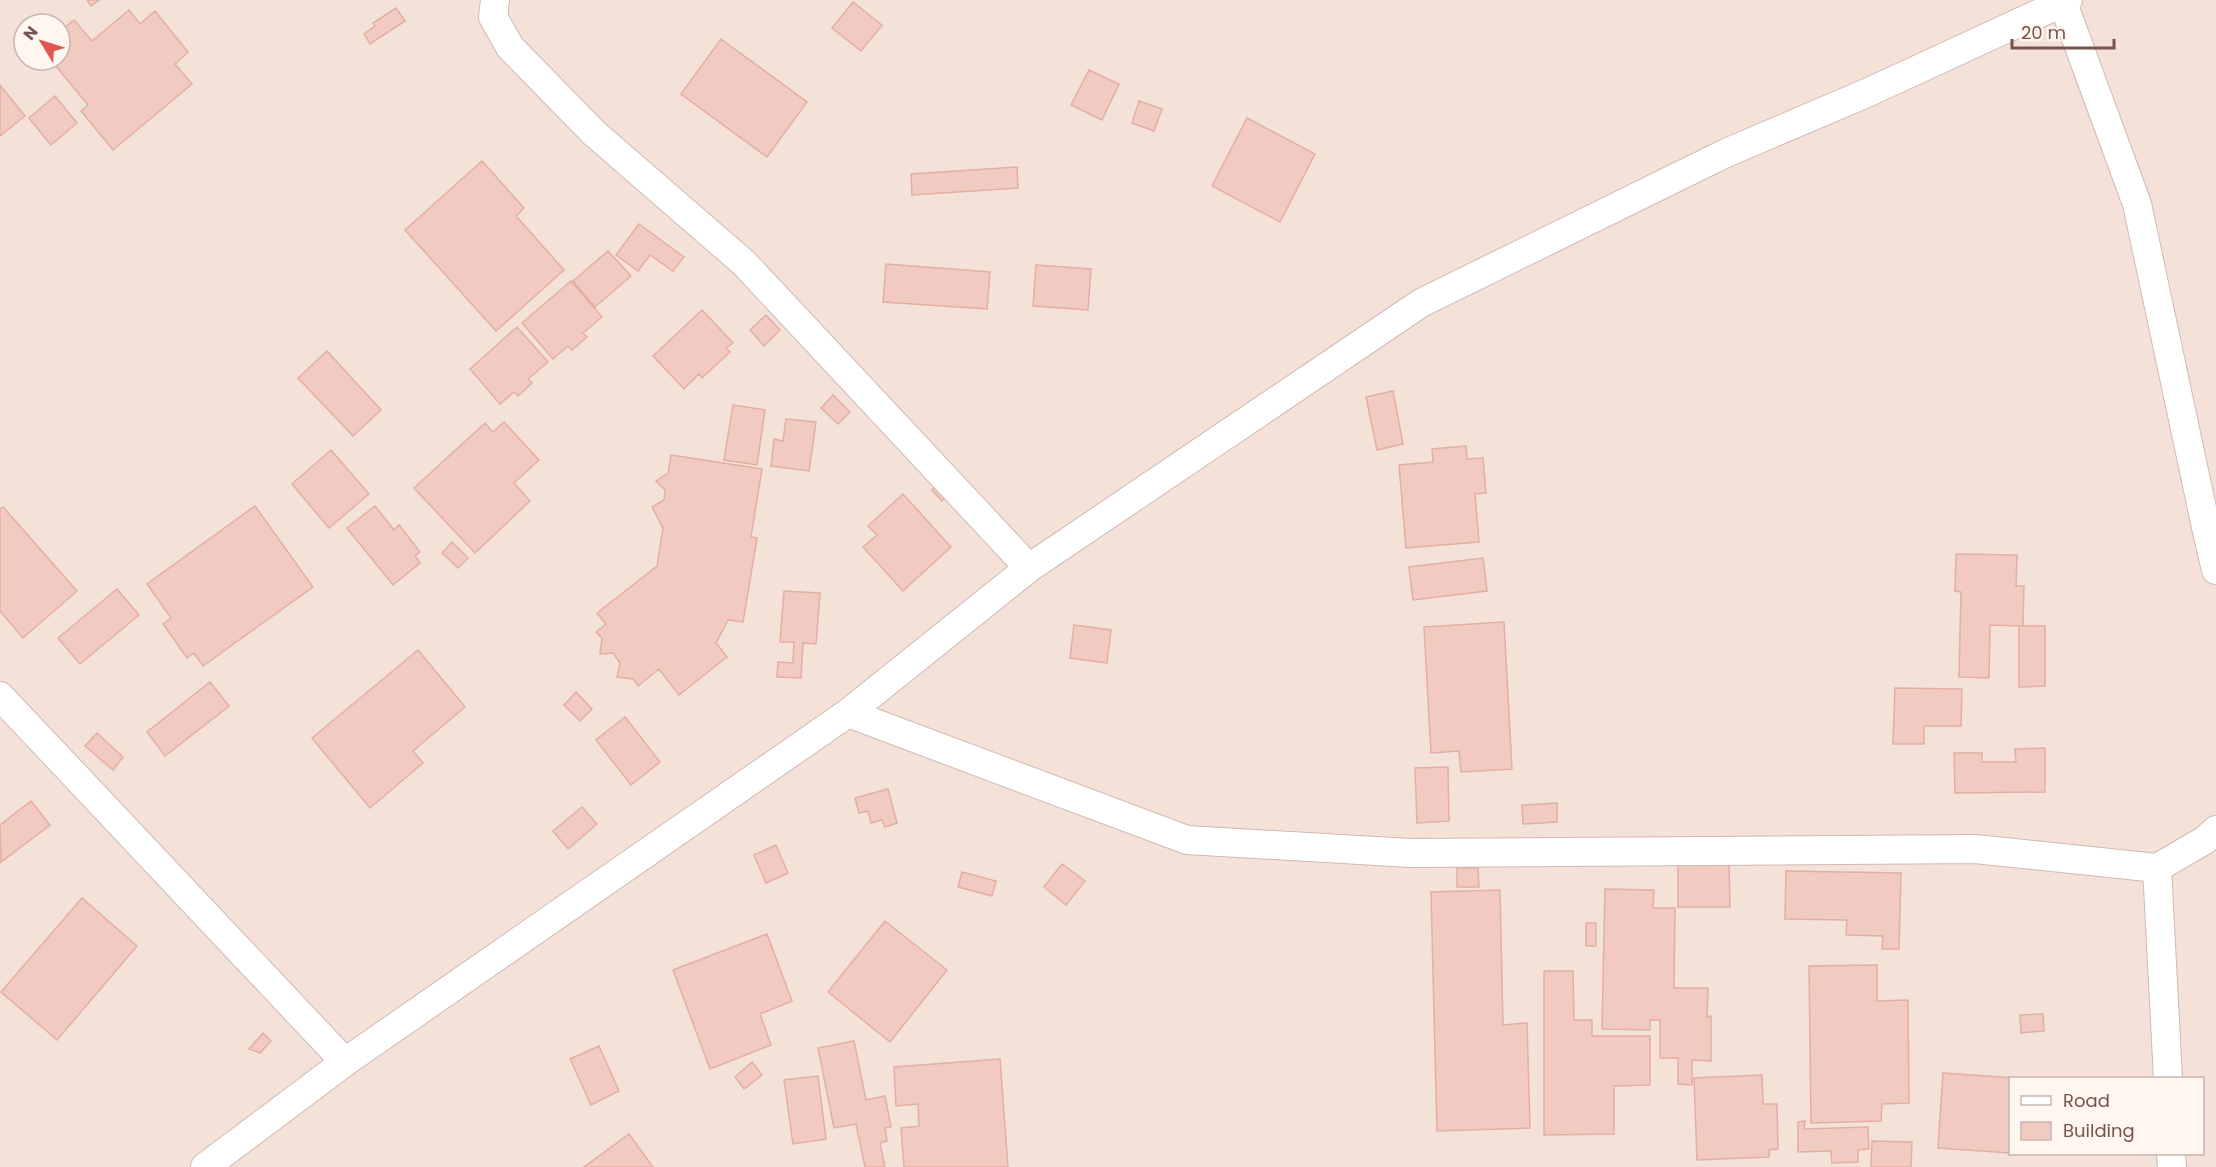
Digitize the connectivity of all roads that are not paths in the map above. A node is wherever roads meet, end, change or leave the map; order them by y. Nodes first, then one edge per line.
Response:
1 (495, 0) edge
2 (2066, 2) edge
3 (2211, 527) edge
4 (1029, 568) junction
5 (2216, 570) edge
6 (0, 696) edge
7 (848, 712) junction
8 (2216, 830) edge
9 (2157, 868) junction
10 (345, 1062) junction
11 (2168, 1077) edge
12 (205, 1167) edge

1 - 4 street
2 - 3 street
2 - 4 street
3 - 5 street
4 - 7 street
6 - 10 street
7 - 9 street
7 - 10 street
8 - 9 street
9 - 11 street
10 - 12 street

